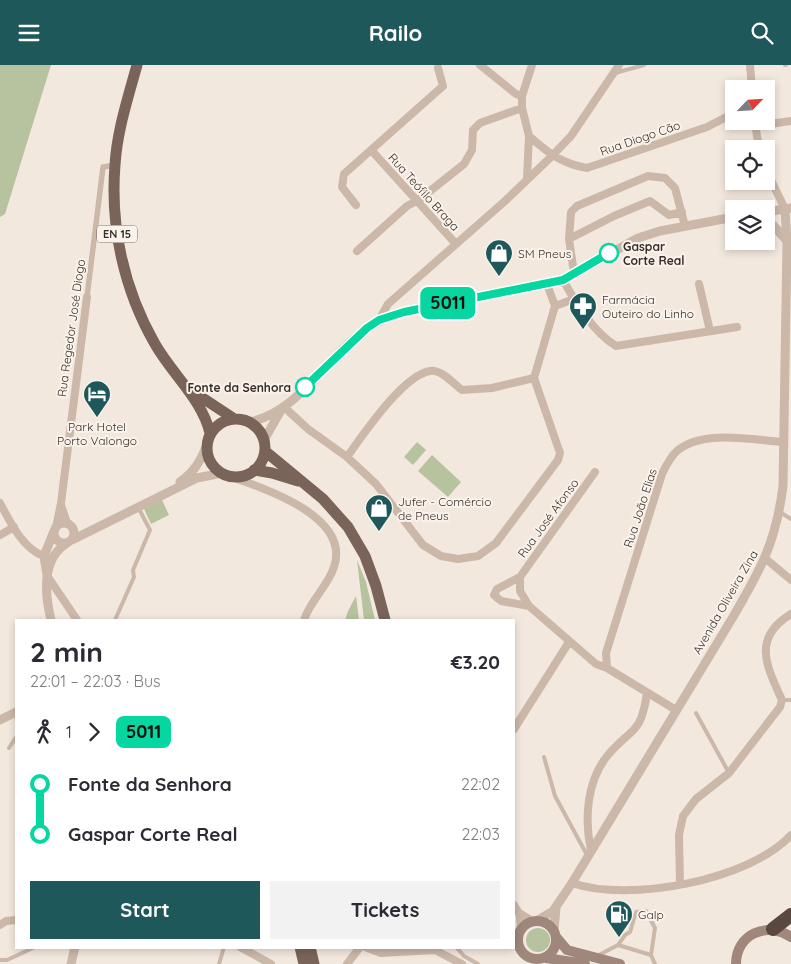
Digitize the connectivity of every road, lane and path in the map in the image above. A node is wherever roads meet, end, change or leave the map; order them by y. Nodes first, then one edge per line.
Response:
1 (137, 65) edge
2 (480, 65) edge
3 (532, 65) edge
4 (619, 65) edge
5 (644, 65) edge
6 (750, 65) edge
7 (438, 68) dead end
8 (613, 74) junction
9 (751, 80) edge
10 (522, 96) junction
11 (522, 108) junction
12 (725, 118) edge
13 (791, 121) edge
14 (775, 122) edge
15 (529, 136) junction
16 (372, 151) junction
17 (552, 156) junction
18 (115, 165) junction
19 (528, 179) junction
20 (775, 185) edge
21 (416, 200) junction
22 (356, 205) dead end
23 (788, 209) edge
24 (775, 211) edge
25 (682, 212) junction
26 (725, 219) edge
27 (685, 226) junction
28 (775, 226) edge
29 (569, 239) junction
30 (789, 239) edge
31 (456, 244) junction
32 (357, 251) dead end
33 (574, 273) junction
34 (563, 280) junction
35 (547, 284) junction
36 (699, 284) dead end
37 (87, 297) joint
38 (574, 299) junction
39 (555, 306) junction
40 (379, 320) junction
41 (737, 327) dead end
42 (710, 331) junction
43 (534, 379) junction
44 (186, 387) junction
45 (284, 407) junction
46 (233, 418) junction
47 (250, 422) junction
48 (208, 439) junction
49 (784, 442) junction
50 (264, 445) junction
51 (347, 457) junction
52 (254, 471) junction
53 (595, 472) dead end
54 (227, 475) junction
55 (300, 482) junction
56 (162, 495) junction
57 (0, 503) edge
58 (61, 503) junction
59 (138, 507) junction
60 (780, 512) junction
61 (791, 519) edge
62 (103, 524) junction
63 (70, 525) junction
64 (14, 527) junction
65 (55, 529) junction
66 (0, 535) edge
67 (49, 542) junction
68 (69, 542) junction
69 (29, 546) junction
70 (58, 551) junction
71 (41, 558) junction
72 (766, 559) junction
73 (48, 577) junction
74 (520, 577) junction
75 (791, 581) edge
76 (529, 606) junction
77 (791, 614) edge
78 (51, 619) edge
79 (76, 619) edge
80 (115, 619) edge
81 (305, 619) edge
82 (385, 619) edge
83 (569, 642) junction
84 (606, 653) junction
85 (591, 659) junction
86 (607, 668) junction
87 (648, 693) junction
88 (782, 699) junction
89 (791, 700) edge
90 (676, 710) junction
91 (15, 712) edge
92 (696, 713) dead end
93 (0, 720) edge
94 (515, 727) edge
95 (15, 739) edge
96 (9, 748) dead end
97 (544, 757) dead end
98 (729, 773) junction
99 (791, 835) edge
100 (589, 853) junction
101 (572, 883) junction
102 (680, 884) junction
103 (515, 908) edge
104 (556, 908) junction
105 (791, 915) edge
106 (15, 920) edge
107 (535, 921) junction
108 (0, 925) edge
109 (521, 929) junction
110 (773, 929) junction
111 (555, 934) junction
112 (791, 937) edge
113 (618, 945) junction
114 (31, 949) edge
115 (75, 949) edge
116 (223, 949) edge
117 (244, 949) edge
118 (303, 949) edge
119 (358, 949) edge
120 (370, 949) edge
121 (458, 949) edge
122 (521, 951) junction
123 (651, 955) junction
124 (546, 958) junction
125 (0, 960) edge
126 (311, 960) edge
127 (597, 961) edge
128 (529, 962) edge
129 (734, 963) edge
130 (71, 964) edge
131 (219, 964) edge
132 (271, 964) edge
133 (347, 964) edge
134 (462, 964) edge
135 (478, 964) edge
136 (520, 964) edge
137 (585, 964) edge
138 (620, 964) edge
139 (655, 964) edge

1 - 18 main road, EN 15
2 - 10 street
3 - 10 street
4 - 8 street
5 - 8 lane
6 - 9 street
7 - 16 street, Rua Teófilo Braga
8 - 17 street
10 - 11 street
11 - 15 street
11 - 21 street
12 - 17 street, Rua Diogo Cão
13 - 14 street
15 - 17 street, Rua Diogo Cão
15 - 19 street
16 - 21 street, Rua Teófilo Braga
16 - 22 street
17 - 19 street
18 - 37 street, Rua Regedor José Diogo
18 - 44 main road, EN 15
19 - 31 street
20 - 23 street
21 - 31 street, Rua Teófilo Braga
21 - 32 street
23 - 24 street
23 - 30 street, Avenida Oliveira Zina
25 - 27 street
25 - 29 street
25 - 29 street
26 - 27 street
27 - 33 street
28 - 30 street
29 - 33 street
30 - 49 street, Avenida Oliveira Zina
31 - 40 street
33 - 34 street
34 - 35 street
34 - 38 street
35 - 39 street
35 - 40 street
36 - 42 street
37 - 58 street, Rua Regedor José Diogo
38 - 39 street
38 - 42 street
39 - 43 street
40 - 45 street
41 - 42 street
43 - 51 street
43 - 51 street
44 - 46 main road, EN 15
44 - 48 main road, EN 15
45 - 47 street
45 - 50 street
45 - 51 street
46 - 47 main road
46 - 48 main road
47 - 50 main road
48 - 54 main road
48 - 56 street
49 - 60 street, Avenida Oliveira Zina
49 - 84 street, Rua João Elias
50 - 52 main road
50 - 55 main road
52 - 54 main road
52 - 55 main road
53 - 74 street, Rua José Afonso
54 - 56 street
54 - 81 street
55 - 82 main road
56 - 59 street
57 - 64 street
58 - 63 street, Rua Regedor José Diogo
58 - 65 street, Rua Regedor José Diogo
59 - 62 street
59 - 80 lane
60 - 61 lane
60 - 72 street, Avenida Oliveira Zina
62 - 63 street
62 - 68 street
63 - 65 street
63 - 68 street
64 - 66 street
64 - 69 street
65 - 67 street
65 - 68 street
67 - 69 street
67 - 71 street
68 - 70 street
69 - 71 street
70 - 71 street
70 - 73 street
71 - 73 street
72 - 75 street
72 - 90 street, Avenida Oliveira Zina
73 - 78 street
73 - 79 street
74 - 76 street, Rua José Afonso
74 - 76 street, Rua José Afonso
76 - 83 street, Rua José Afonso
77 - 88 street
83 - 85 street, Rua José Afonso
83 - 94 street
84 - 85 street
84 - 86 street, Rua João Elias
85 - 86 street, Rua José Afonso
86 - 87 street, Rua José Afonso
87 - 90 street, Rua José Afonso
87 - 100 street
88 - 89 lane
88 - 98 street
90 - 100 street, Avenida Oliveira Zina
91 - 93 street
92 - 98 lane
95 - 96 lane
97 - 100 lane
98 - 102 street
99 - 102 street
100 - 101 street, Avenida Oliveira Zina
101 - 102 street
101 - 104 street, Avenida Oliveira Zina
103 - 107 street
103 - 109 street
104 - 107 street, Avenida Oliveira Zina
104 - 111 street, Avenida Oliveira Zina
105 - 110 highway
106 - 108 street
107 - 109 main road, Avenida Oliveira Zina
107 - 111 main road
109 - 122 main road
110 - 112 main road
110 - 129 main road
111 - 124 main road, Avenida Oliveira Zina
111 - 127 main road
113 - 123 lane
113 - 123 lane
113 - 127 lane
114 - 125 lane
115 - 130 street
116 - 131 lane
117 - 132 street
118 - 126 main road
119 - 133 street
120 - 134 street
121 - 135 lane
122 - 128 main road
122 - 136 main road
123 - 139 lane
124 - 128 main road
124 - 137 main road
127 - 138 main road

